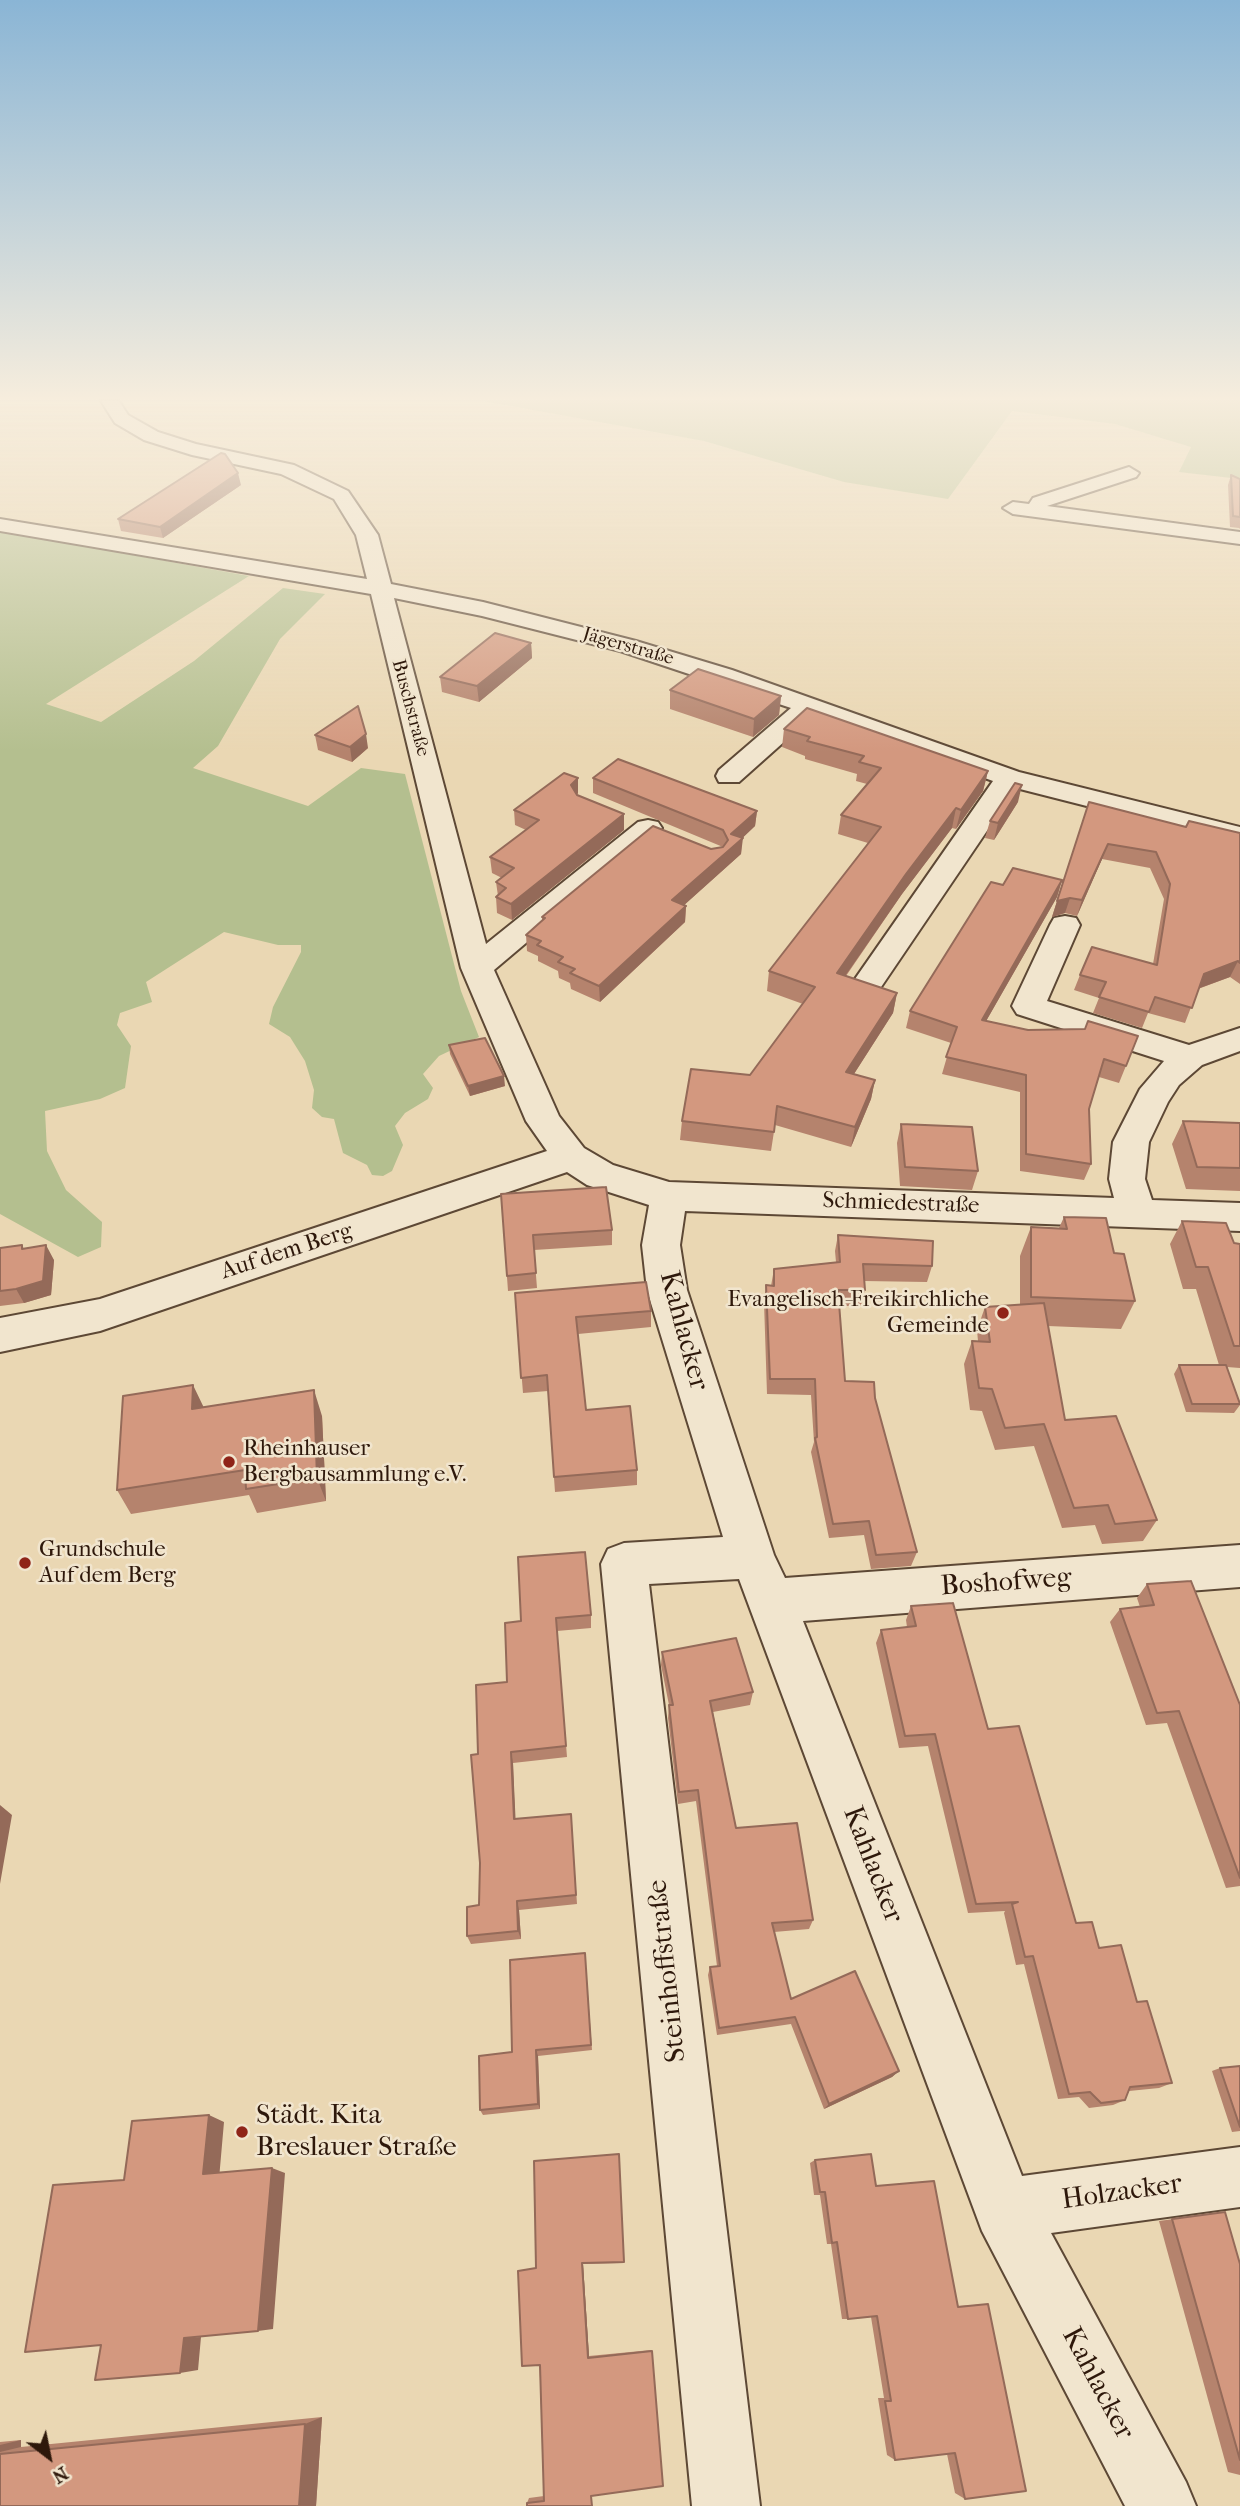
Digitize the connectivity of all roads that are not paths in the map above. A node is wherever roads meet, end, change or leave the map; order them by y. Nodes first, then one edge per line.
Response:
1 (356, 518) edge
2 (1090, 518) edge
3 (0, 524) edge
4 (1240, 538) edge
5 (379, 588) junction
6 (808, 707) junction
7 (729, 776) dead end
8 (1009, 778) junction
9 (649, 828) edge
10 (1240, 836) edge
11 (1065, 925) dead end
12 (477, 968) junction
13 (866, 986) edge
14 (1240, 1039) edge
15 (1190, 1057) junction
16 (571, 1157) junction
17 (669, 1196) junction
18 (1137, 1212) junction
19 (1240, 1216) edge
20 (0, 1335) edge
21 (1240, 1566) edge
22 (762, 1579) junction
23 (1240, 2177) edge
24 (1004, 2209) junction
25 (726, 2506) edge
26 (1162, 2506) edge

1 - 5 street, Buschstraße
2 - 4 street
3 - 5 street, Jägerstraße
5 - 6 street, Jägerstraße
5 - 12 street, Buschstraße
6 - 7 street
6 - 8 street, Jägerstraße
8 - 10 street, Jägerstraße
8 - 13 street
9 - 12 street
11 - 15 street
12 - 16 street, Buschstraße
14 - 15 street
15 - 18 street
16 - 17 street, Schmiedestraße
16 - 20 street, Auf dem Berg
17 - 18 street, Schmiedestraße
17 - 22 street, Kahlacker
18 - 19 street, Schmiedestraße
21 - 22 street, Boshofweg
22 - 24 street, Kahlacker
22 - 25 street, Steinhoffstraße
23 - 24 street, Holzacker
24 - 26 street, Kahlacker

